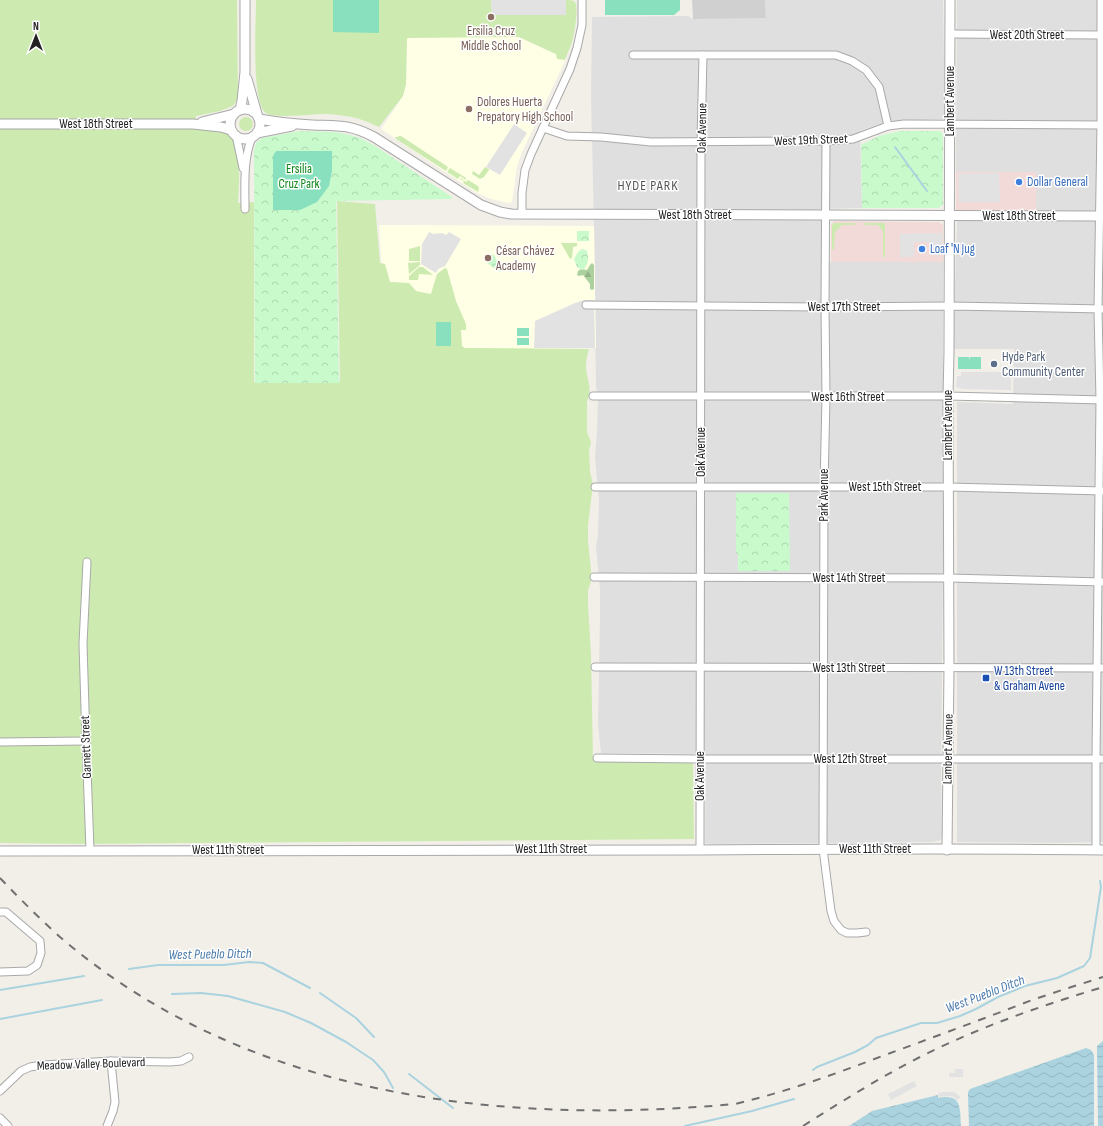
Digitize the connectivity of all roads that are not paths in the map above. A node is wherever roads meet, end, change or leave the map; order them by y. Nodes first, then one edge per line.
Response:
1 (245, 0) edge
2 (582, 0) edge
3 (950, 0) edge
4 (1101, 0) edge
5 (950, 34) junction
6 (1102, 35) edge
7 (633, 55) dead end
8 (702, 55) junction
9 (245, 72) junction
10 (237, 112) junction
11 (258, 116) junction
12 (0, 124) edge
13 (192, 124) junction
14 (950, 124) junction
15 (311, 125) junction
16 (1102, 125) edge
17 (888, 126) junction
18 (543, 128) junction
19 (234, 133) junction
20 (255, 135) junction
21 (826, 141) junction
22 (701, 142) junction
23 (245, 180) junction
24 (245, 209) dead end
25 (522, 214) junction
26 (702, 215) junction
27 (826, 215) junction
28 (950, 215) junction
29 (1101, 216) edge
30 (586, 306) dead end
31 (701, 306) junction
32 (950, 306) junction
33 (825, 307) junction
34 (1100, 309) edge
35 (592, 396) dead end
36 (948, 396) junction
37 (701, 397) junction
38 (826, 397) junction
39 (1101, 400) edge
40 (594, 487) dead end
41 (700, 487) junction
42 (824, 487) junction
43 (948, 487) junction
44 (1101, 492) edge
45 (87, 562) dead end
46 (594, 577) dead end
47 (700, 578) junction
48 (949, 578) junction
49 (824, 579) junction
50 (1100, 582) edge
51 (595, 667) dead end
52 (700, 667) junction
53 (824, 668) junction
54 (949, 668) junction
55 (1100, 668) edge
56 (86, 741) junction
57 (0, 742) edge
58 (597, 758) dead end
59 (700, 759) junction
60 (824, 759) junction
61 (948, 759) junction
62 (1099, 759) edge
63 (823, 849) junction
64 (90, 850) junction
65 (700, 850) junction
66 (947, 850) junction
67 (1100, 850) edge
68 (2, 851) edge
69 (0, 912) edge
70 (866, 932) dead end
71 (0, 972) edge
72 (189, 1057) dead end
73 (111, 1061) junction
74 (0, 1091) edge
75 (0, 1118) edge
76 (8, 1126) edge
77 (107, 1126) edge

1 - 9 street
2 - 18 street
3 - 5 street, Lambert Avenue
4 - 6 street
5 - 6 street, West 20th Street
5 - 14 street, Lambert Avenue
6 - 16 street
7 - 8 street
8 - 17 street
8 - 22 street, Oak Avenue
9 - 10 street
9 - 11 street
10 - 11 street
10 - 13 street, West 18th Street
10 - 19 street
11 - 15 street, West 18th Street
11 - 20 street
12 - 13 street, West 18th Street
13 - 19 street, West 18th Street
14 - 16 street, West 19th Street
14 - 17 street, West 19th Street
14 - 28 street, Lambert Avenue
15 - 20 street, West 18th Street
15 - 25 street, West 18th Street
16 - 29 street
17 - 21 street, West 19th Street
18 - 22 street, West 19th Street
18 - 25 street
19 - 20 street
19 - 23 street
20 - 23 street
21 - 22 street, West 19th Street
21 - 27 street, Park Avenue
22 - 26 street, Oak Avenue
23 - 24 street
25 - 26 street, West 18th Street
26 - 27 street, West 18th Street
26 - 31 street, Oak Avenue
27 - 28 street, West 18th Street
27 - 33 street, Park Avenue
28 - 29 street, West 18th Street
28 - 32 street, Lambert Avenue
29 - 34 street
30 - 31 street, West 17th Street
31 - 33 street, West 17th Street
31 - 37 street, Oak Avenue
32 - 33 street, West 17th Street
32 - 34 street, West 17th Street
32 - 36 street, Lambert Avenue
33 - 38 street, Park Avenue
34 - 39 street
35 - 37 street, West 16th Street
36 - 38 street, West 16th Street
36 - 39 street, West 16th Street
36 - 43 street, Lambert Avenue
37 - 38 street, West 16th Street
37 - 41 street, Oak Avenue
38 - 42 street, Park Avenue
39 - 44 street
40 - 41 street, West 15th Street
41 - 42 street, West 15th Street
41 - 47 street, Oak Avenue
42 - 43 street, West 15th Street
42 - 49 street, Park Avenue
43 - 44 street, West 15th Street
43 - 48 street, Lambert Avenue
44 - 50 street
45 - 56 street, Garnett Street
46 - 47 street, West 14th Street
47 - 49 street, West 14th Street
47 - 52 street, Oak Avenue
48 - 49 street, West 14th Street
48 - 50 street, West 14th Street
48 - 54 street, Lambert Avenue
49 - 53 street, Park Avenue
50 - 55 street
51 - 52 street, West 13th Street
52 - 53 street, West 13th Street
52 - 59 street, Oak Avenue
53 - 54 street, West 13th Street
53 - 60 street, Park Avenue
54 - 55 street, West 13th Street
54 - 61 street, Lambert Avenue
55 - 62 street
56 - 57 street
56 - 64 street, Garnett Street
58 - 59 street, West 12th Street
59 - 60 street, West 12th Street
59 - 65 street, Oak Avenue
60 - 61 street, West 12th Street
60 - 63 street, Park Avenue
61 - 62 street, West 12th Street
61 - 66 street, Lambert Avenue
62 - 67 street
63 - 65 street, West 11th Street
63 - 66 street, West 11th Street
63 - 70 street, Park Avenue
64 - 65 street, West 11th Street
64 - 68 street, West 11th Street
66 - 67 street, West 11th Street
69 - 71 street
72 - 73 street, Meadow Valley Boulevard
73 - 74 street, Meadow Valley Boulevard
73 - 77 street
75 - 76 street

